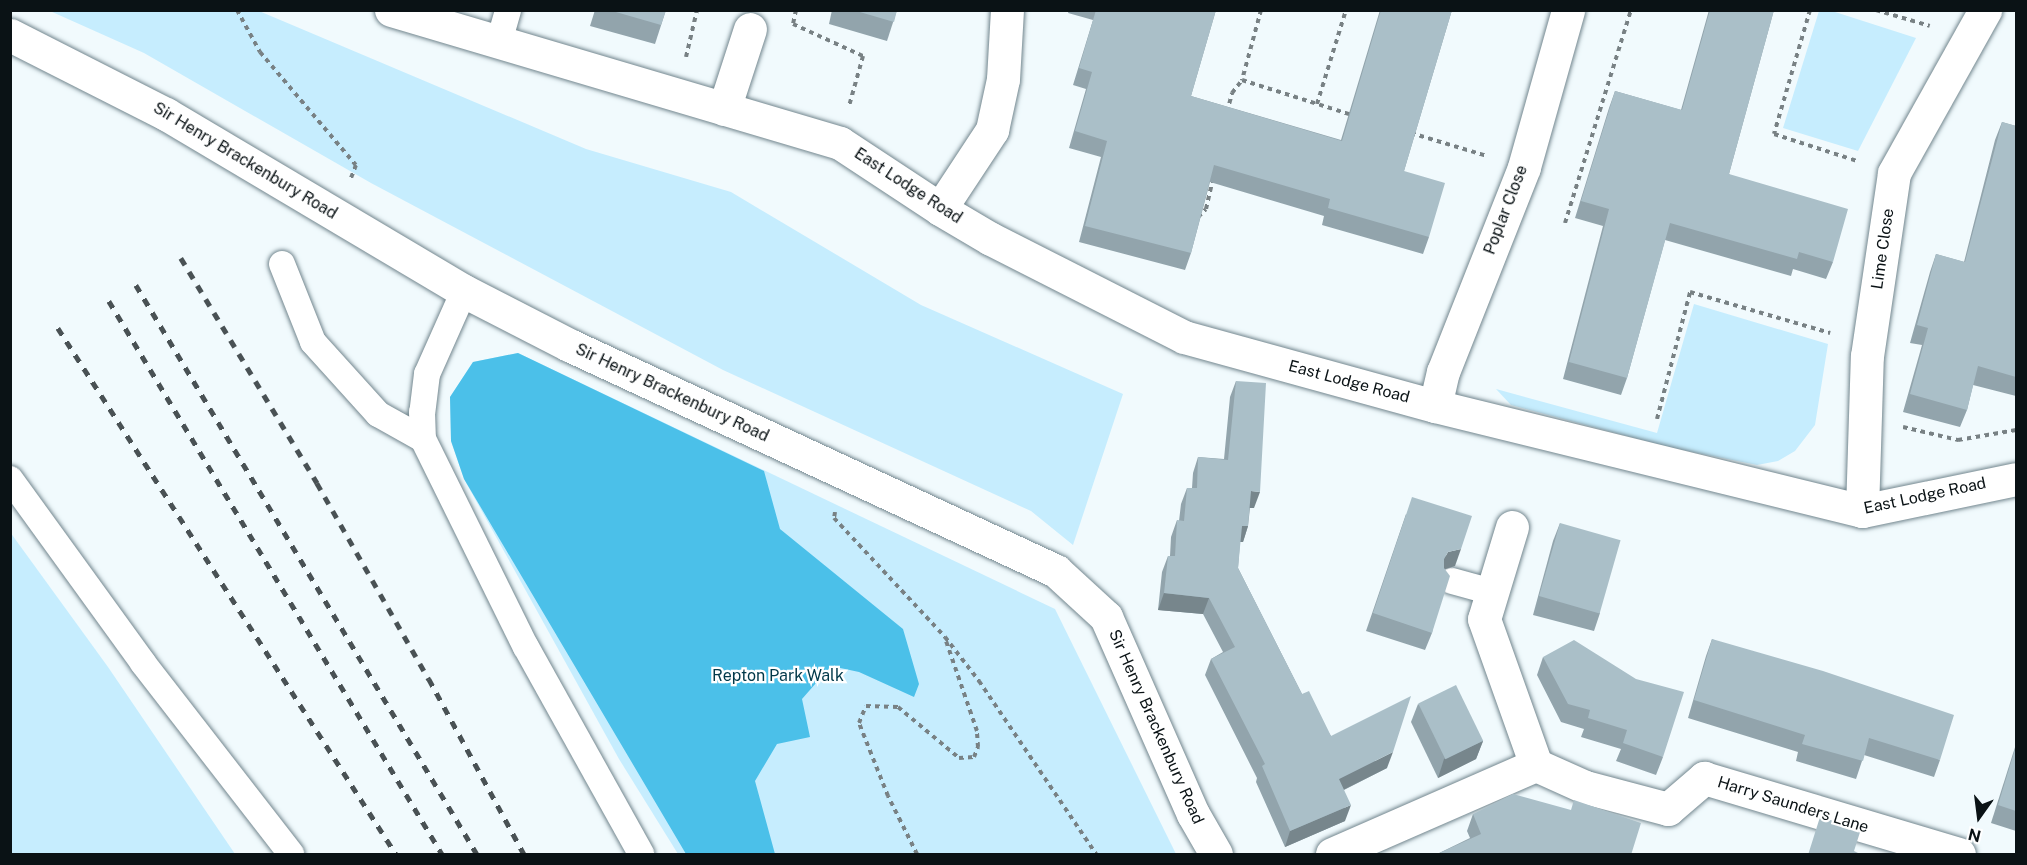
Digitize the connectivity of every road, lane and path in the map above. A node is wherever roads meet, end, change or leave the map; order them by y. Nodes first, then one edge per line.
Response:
1 (237, 10) edge
2 (391, 10) edge
3 (508, 10) edge
4 (697, 10) edge
5 (796, 10) edge
6 (1006, 10) edge
7 (1261, 10) edge
8 (1346, 10) edge
9 (1568, 10) edge
10 (1630, 10) edge
11 (1810, 10) edge
12 (1876, 10) edge
13 (1982, 15) edge
14 (750, 29) dead end
15 (10, 35) edge
16 (499, 42) junction
17 (1242, 80) junction
18 (678, 94) junction
19 (1317, 105) junction
20 (724, 109) junction
21 (1226, 116) edge
22 (1360, 118) edge
23 (1404, 131) edge
24 (840, 143) junction
25 (1524, 167) junction
26 (1894, 173) junction
27 (1214, 174) edge
28 (940, 209) junction
29 (336, 215) junction
30 (1198, 217) edge
31 (1565, 223) dead end
32 (282, 264) dead end
33 (464, 291) junction
34 (1869, 344) junction
35 (1435, 406) junction
36 (1865, 418) junction
37 (1656, 424) dead end
38 (2016, 430) edge
39 (423, 439) junction
40 (844, 474) junction
41 (10, 478) edge
42 (2016, 479) edge
43 (1862, 511) junction
44 (1512, 527) dead end
45 (1452, 581) dead end
46 (1492, 592) junction
47 (945, 637) junction
48 (1536, 765) junction
49 (291, 855) edge
50 (640, 855) edge
51 (916, 855) edge
52 (1096, 855) edge
53 (1216, 855) edge
54 (1332, 855) edge
55 (1959, 855) edge

1 - 29 path
2 - 16 street, East Lodge Road
3 - 16 lane
4 - 18 path
5 - 24 path
6 - 28 street
7 - 17 path
8 - 19 path
9 - 25 street, Poplar Close
10 - 31 path
11 - 26 path
12 - 13 path
13 - 26 street, Lime Close
14 - 20 street
15 - 29 street, Sir Henry Brackenbury Road
16 - 18 street, East Lodge Road
17 - 19 path
17 - 21 path
18 - 20 street, East Lodge Road
19 - 22 path
20 - 24 street, East Lodge Road
23 - 25 path
24 - 28 street, East Lodge Road
25 - 35 street, Poplar Close
26 - 34 street, Lime Close
27 - 30 path
28 - 35 street, East Lodge Road
29 - 33 street, Sir Henry Brackenbury Road
32 - 39 lane
33 - 39 lane
33 - 40 street, Sir Henry Brackenbury Road
34 - 36 street, Lime Close
34 - 37 path
35 - 43 street, East Lodge Road
36 - 38 path
36 - 43 street, Lime Close
39 - 50 lane
40 - 47 path
40 - 53 street, Sir Henry Brackenbury Road
41 - 49 lane
42 - 43 street, East Lodge Road
44 - 46 street
45 - 46 lane
46 - 48 street
47 - 51 path
47 - 52 path
48 - 54 street
48 - 55 street, Harry Saunders Lane

